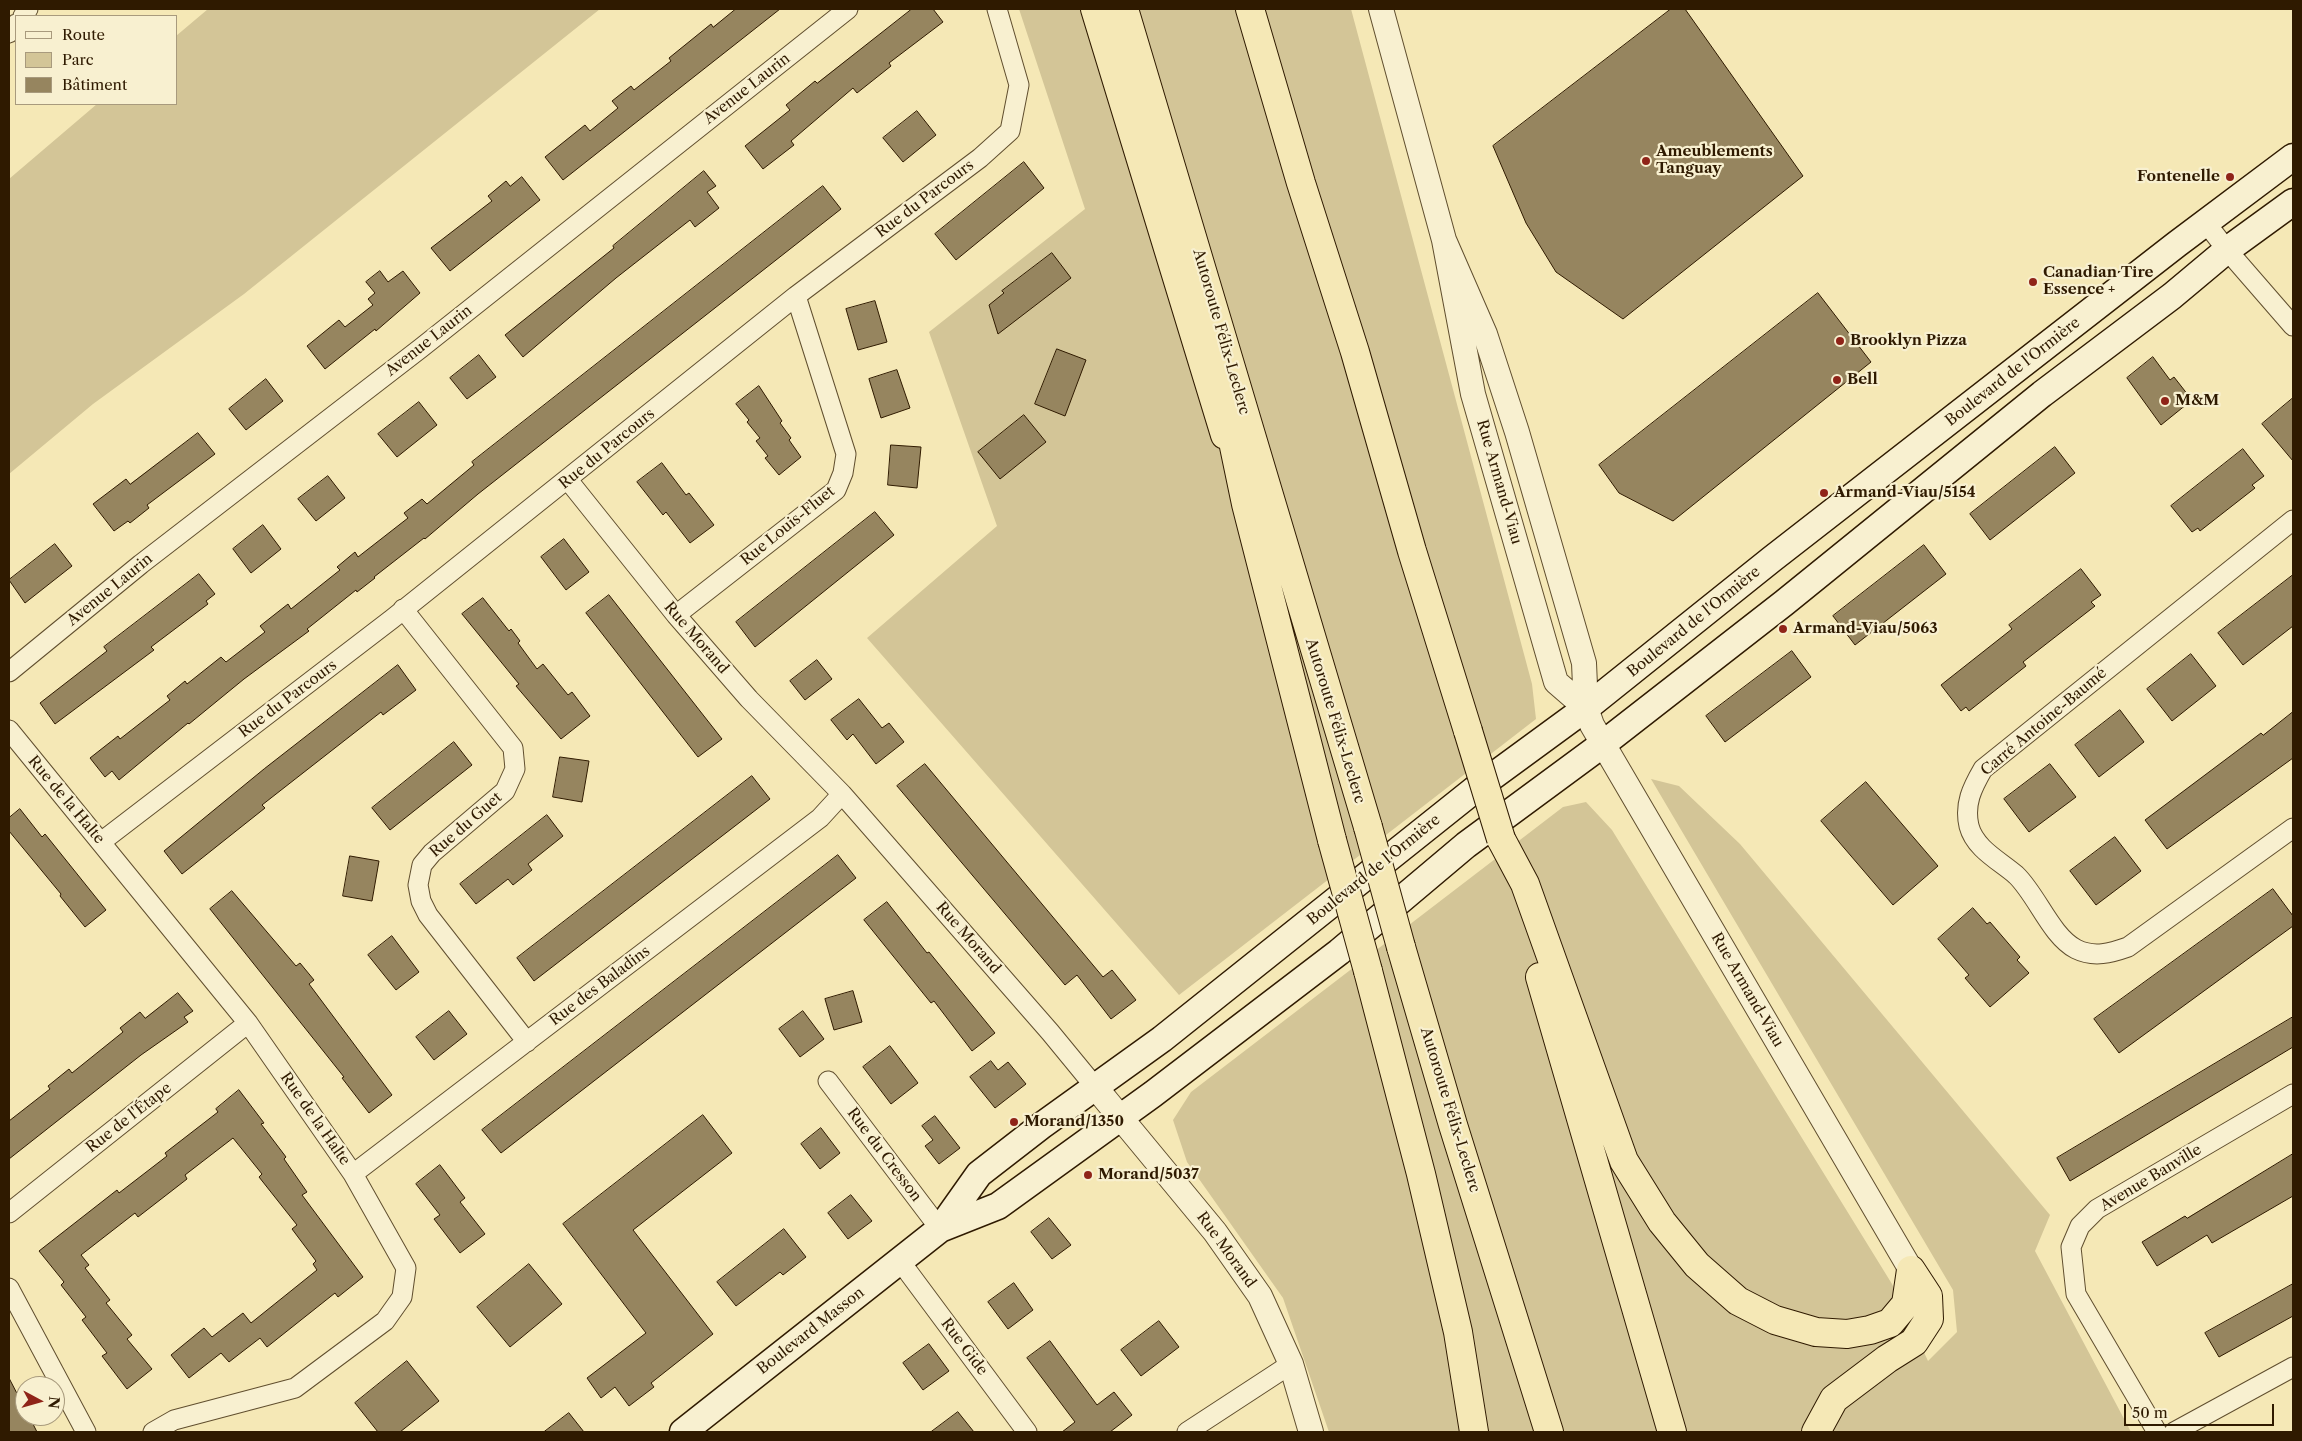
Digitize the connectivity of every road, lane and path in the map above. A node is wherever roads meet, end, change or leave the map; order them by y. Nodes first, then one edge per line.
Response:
1 (848, 9) edge
2 (996, 9) edge
3 (1095, 9) edge
4 (1124, 9) edge
5 (1250, 9) edge
6 (1381, 9) edge
7 (2293, 158) edge
8 (2293, 202) edge
9 (1187, 216) junction
10 (2206, 223) junction
11 (1444, 240) junction
12 (2227, 250) junction
13 (796, 296) junction
14 (2293, 326) edge
15 (568, 480) junction
16 (1246, 504) junction
17 (2293, 520) edge
18 (403, 609) junction
19 (676, 615) junction
20 (9, 672) edge
21 (1586, 708) junction
22 (9, 730) edge
23 (1603, 744) junction
24 (842, 794) junction
25 (2293, 828) edge
26 (1501, 839) junction
27 (101, 842) junction
28 (248, 1023) junction
29 (527, 1042) junction
30 (828, 1081) dead end
31 (1096, 1088) junction
32 (2293, 1094) edge
33 (1120, 1119) junction
34 (353, 1174) junction
35 (9, 1213) edge
36 (940, 1229) junction
37 (900, 1261) junction
38 (1911, 1270) junction
39 (9, 1288) edge
40 (1291, 1364) junction
41 (2293, 1367) edge
42 (86, 1432) edge
43 (153, 1432) edge
44 (683, 1432) edge
45 (1028, 1432) edge
46 (1187, 1432) edge
47 (1311, 1432) edge
48 (1474, 1432) edge
49 (1549, 1432) edge
50 (1672, 1432) edge
51 (1816, 1432) edge
52 (2157, 1432) edge
53 (2174, 1432) edge

1 - 20 street, Avenue Laurin
2 - 13 street, Rue du Parcours
3 - 16 highway
4 - 9 highway, Autoroute Félix-Leclerc
5 - 26 highway, bridge
6 - 11 street, Rue Armand-Viau
7 - 10 main road, Boulevard de l'Ormière
8 - 12 main road
9 - 16 highway
9 - 49 highway, Autoroute Félix-Leclerc, bridge
10 - 12 street
10 - 21 main road, Boulevard de l'Ormière
11 - 21 street, Rue Armand-Viau
11 - 21 street, Rue Armand-Viau
12 - 14 street
12 - 23 main road
13 - 15 street, Rue du Parcours
13 - 19 street, Rue Louis-Fluet
15 - 18 street, Rue du Parcours
15 - 19 street, Rue Morand
16 - 48 highway, bridge
17 - 25 street, Carré Antoine-Baumé
18 - 27 street, Rue du Parcours
18 - 29 street, Rue du Guet
19 - 24 street, Rue Morand
21 - 23 street, Rue Armand-Viau
21 - 31 main road, Boulevard de l'Ormière
22 - 27 street, Rue de la Halte
23 - 33 main road
23 - 38 street, Rue Armand-Viau
24 - 29 street, Rue des Baladins
24 - 31 street, Rue Morand
26 - 38 highway
26 - 50 highway
27 - 28 street, Rue de la Halte
28 - 34 street, Rue de la Halte
28 - 35 street, Rue de l'Étape
29 - 34 street, Rue des Baladins
30 - 36 street, Rue du Cresson
31 - 33 street, Rue Morand
31 - 36 main road, Boulevard Masson
32 - 52 street, Avenue Banville
33 - 36 main road, Boulevard Masson
33 - 40 street, Rue Morand
34 - 43 street, Rue de la Halte
36 - 37 main road, Boulevard Masson
37 - 44 main road, Boulevard Masson
37 - 45 street, Rue Gide
38 - 51 highway
39 - 42 street
40 - 46 street
40 - 47 street, Rue Morand
41 - 53 street

